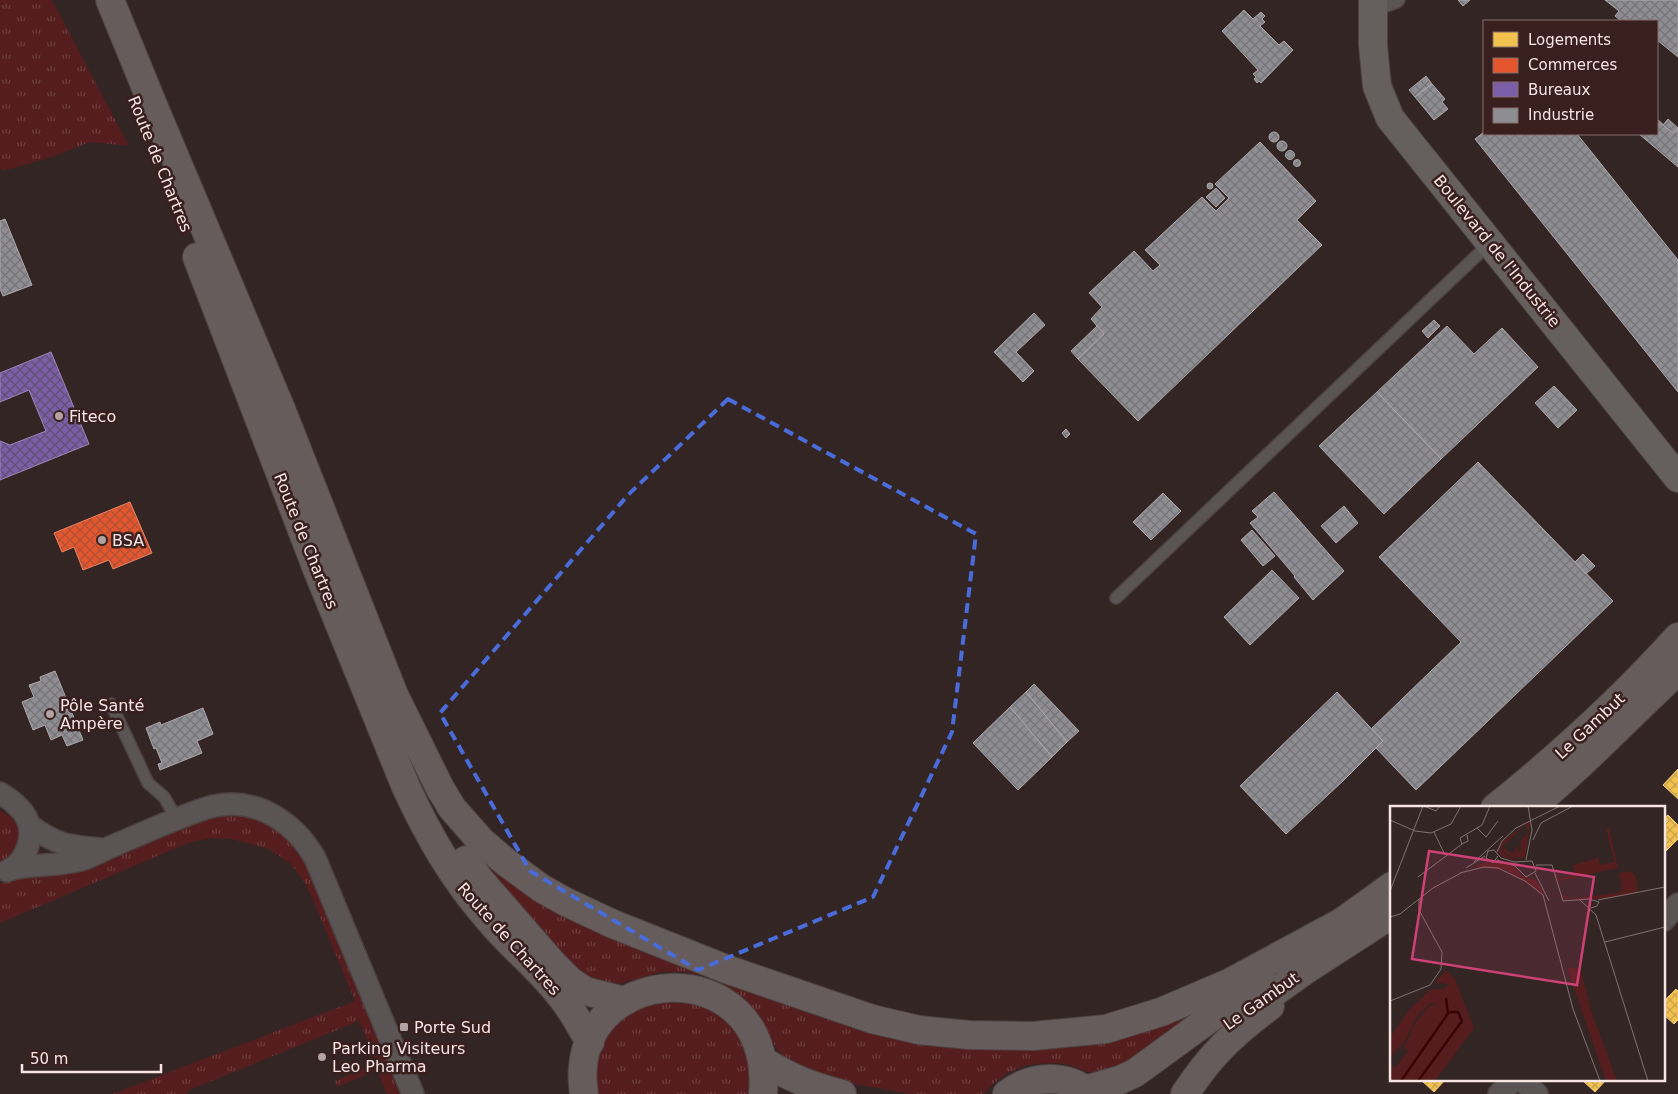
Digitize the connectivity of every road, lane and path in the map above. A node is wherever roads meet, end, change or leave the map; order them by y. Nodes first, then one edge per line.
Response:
1 (94, 0) edge
2 (110, 0) edge
3 (1399, 0) edge
4 (1373, 5) edge
5 (1490, 243) junction
6 (1678, 478) edge
7 (1116, 598) dead end
8 (1678, 637) edge
9 (1678, 668) edge
10 (394, 694) junction
11 (111, 704) dead end
12 (0, 793) edge
13 (1497, 806) edge
14 (1532, 806) edge
15 (177, 819) junction
16 (29, 825) junction
17 (106, 849) junction
18 (6, 872) edge
19 (1390, 887) edge
20 (1678, 904) edge
21 (1388, 917) edge
22 (1666, 918) edge
23 (1342, 922) junction
24 (625, 1001) junction
25 (590, 1042) junction
26 (762, 1061) junction
27 (1512, 1082) edge
28 (1523, 1082) edge
29 (581, 1092) edge
30 (1088, 1092) edge
31 (413, 1094) edge
32 (763, 1094) edge
33 (842, 1094) edge
34 (1007, 1094) edge
35 (1134, 1094) edge
36 (1185, 1094) edge
37 (1499, 1094) edge
38 (1537, 1094) edge

1 - 25 main road, Route de Chartres
2 - 10 main road
3 - 4 lane
4 - 5 street, Boulevard de l'Industrie
5 - 6 street, Boulevard de l'Industrie
5 - 7 lane
8 - 13 main road, Le Gambut
9 - 14 main road, Le Gambut
10 - 23 main road
10 - 24 main road, Route de Chartres
11 - 15 lane
12 - 16 street
15 - 17 street
15 - 31 street
16 - 17 street
16 - 18 street
17 - 18 street
19 - 23 main road
20 - 22 street
21 - 35 main road, Le Gambut
21 - 36 main road
23 - 30 main road
24 - 25 main road
24 - 26 main road
25 - 29 main road
26 - 32 main road
26 - 33 main road
27 - 37 street
28 - 38 street
30 - 34 main road

